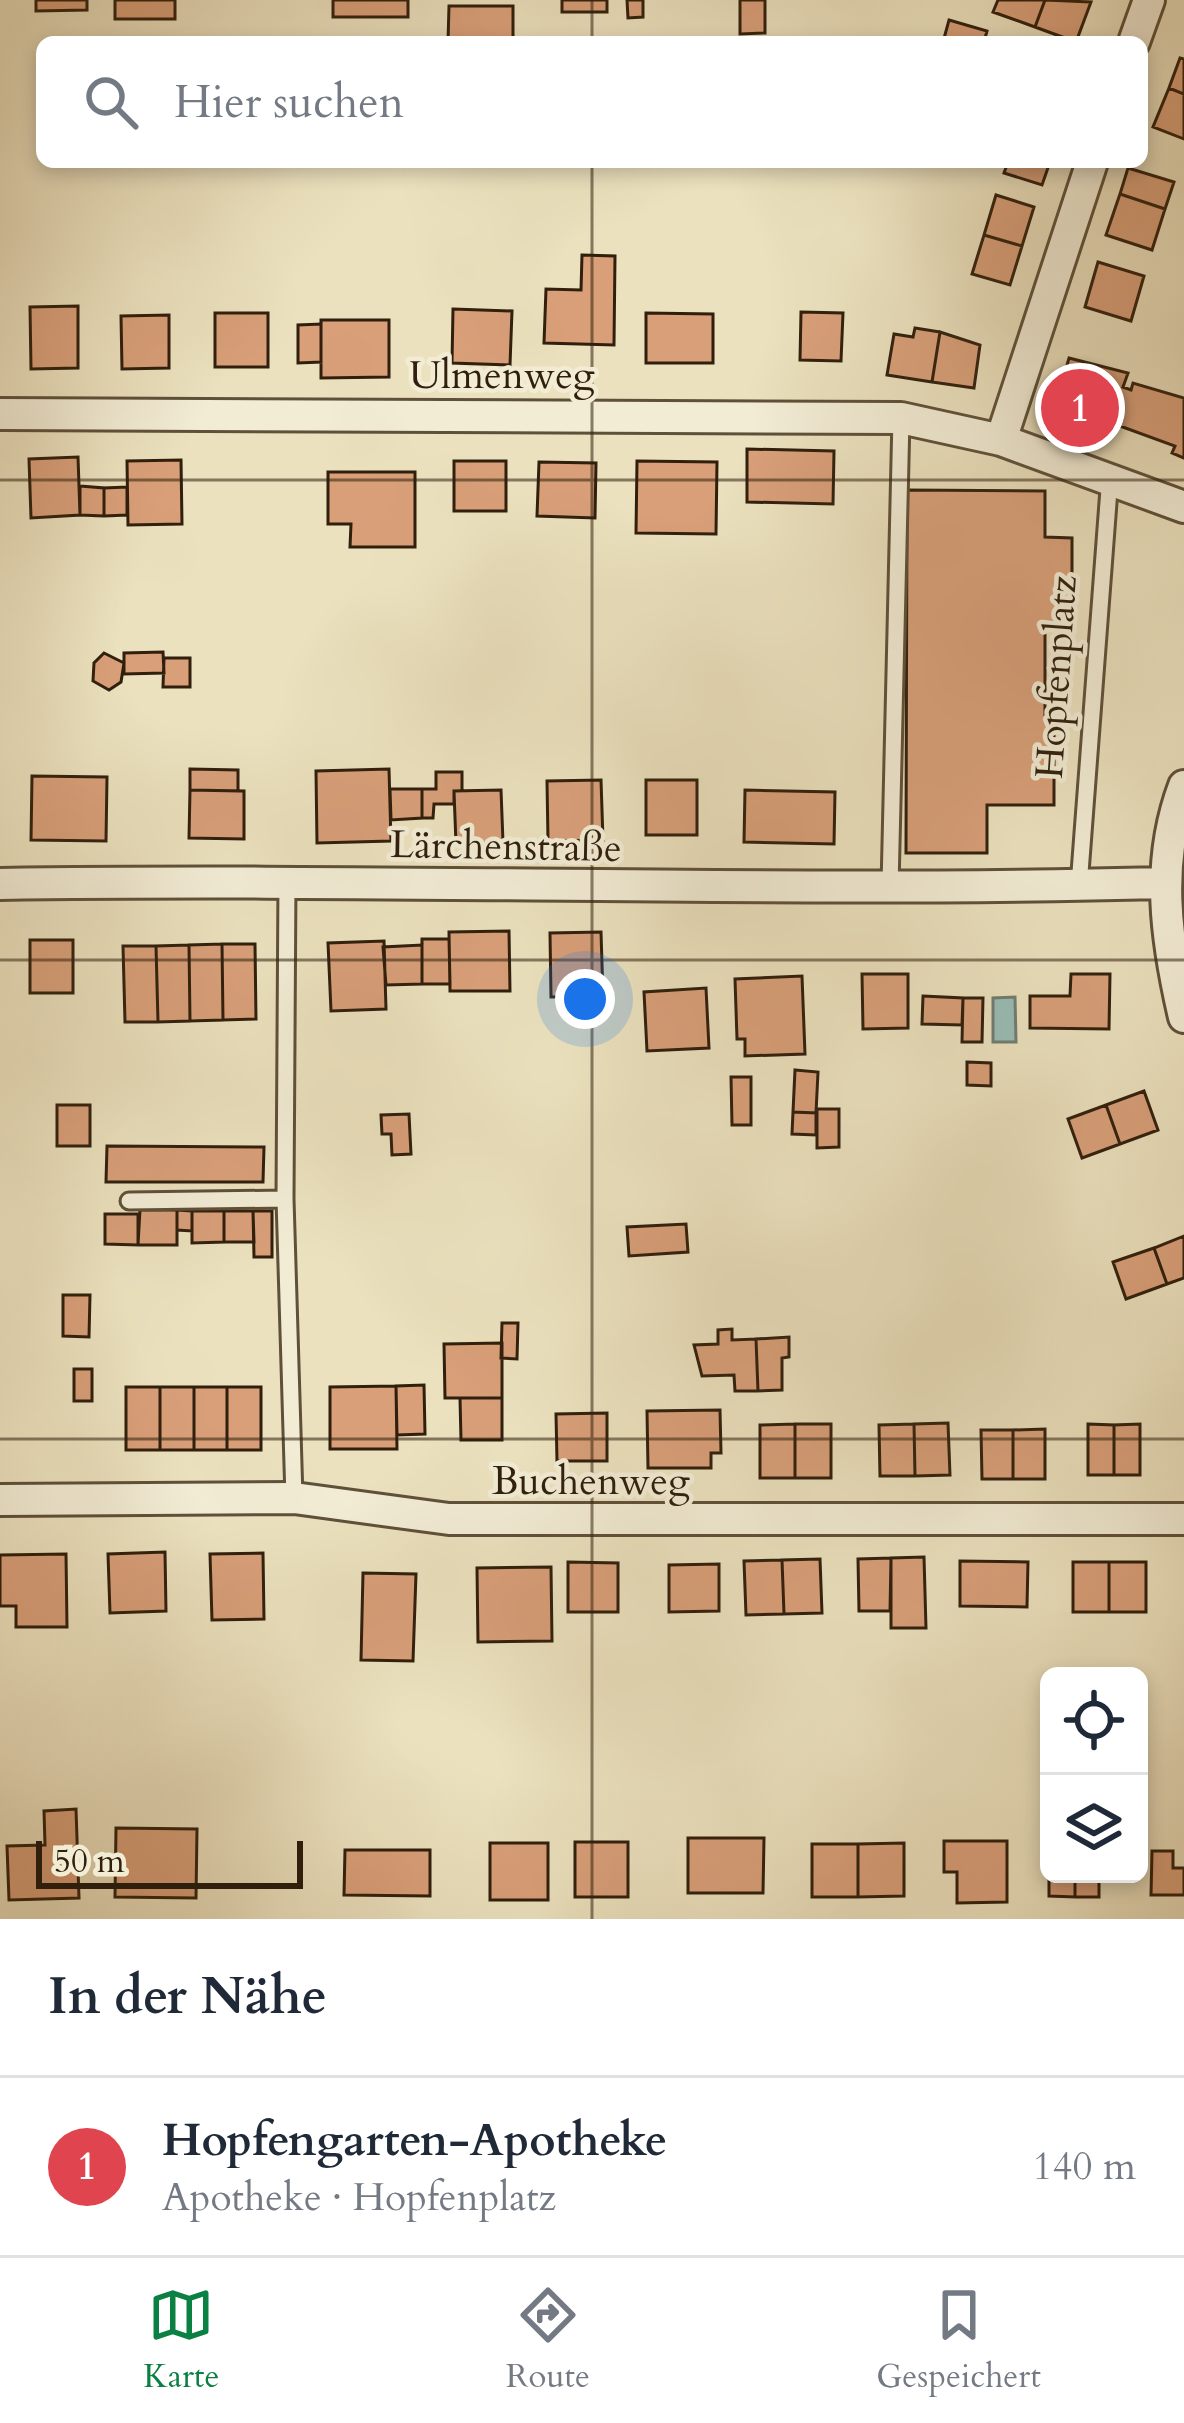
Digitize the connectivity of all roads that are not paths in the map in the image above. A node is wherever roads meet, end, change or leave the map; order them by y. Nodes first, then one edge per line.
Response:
1 (1149, 0) edge
2 (1136, 36) edge
3 (1090, 168) edge
4 (0, 414) edge
5 (901, 418) junction
6 (1001, 440) junction
7 (1110, 475) junction
8 (1184, 507) edge
9 (1184, 785) edge
10 (287, 880) junction
11 (1164, 883) junction
12 (0, 884) edge
13 (1078, 886) junction
14 (890, 890) junction
15 (1184, 1017) edge
16 (285, 1199) junction
17 (129, 1201) dead end
18 (294, 1498) junction
19 (0, 1500) edge
20 (1184, 1520) edge

1 - 2 street
3 - 6 street
4 - 5 street, Ulmenweg
5 - 6 street, Ulmenweg
5 - 14 lane
6 - 7 street
7 - 8 street
7 - 13 lane, Hopfenplatz
9 - 11 street
10 - 12 street, Lärchenstraße
10 - 14 street, Lärchenstraße
10 - 16 lane
11 - 13 street
11 - 15 street
13 - 14 street, Lärchenstraße
16 - 17 lane
16 - 18 lane
18 - 19 street, Buchenweg
18 - 20 street, Buchenweg

